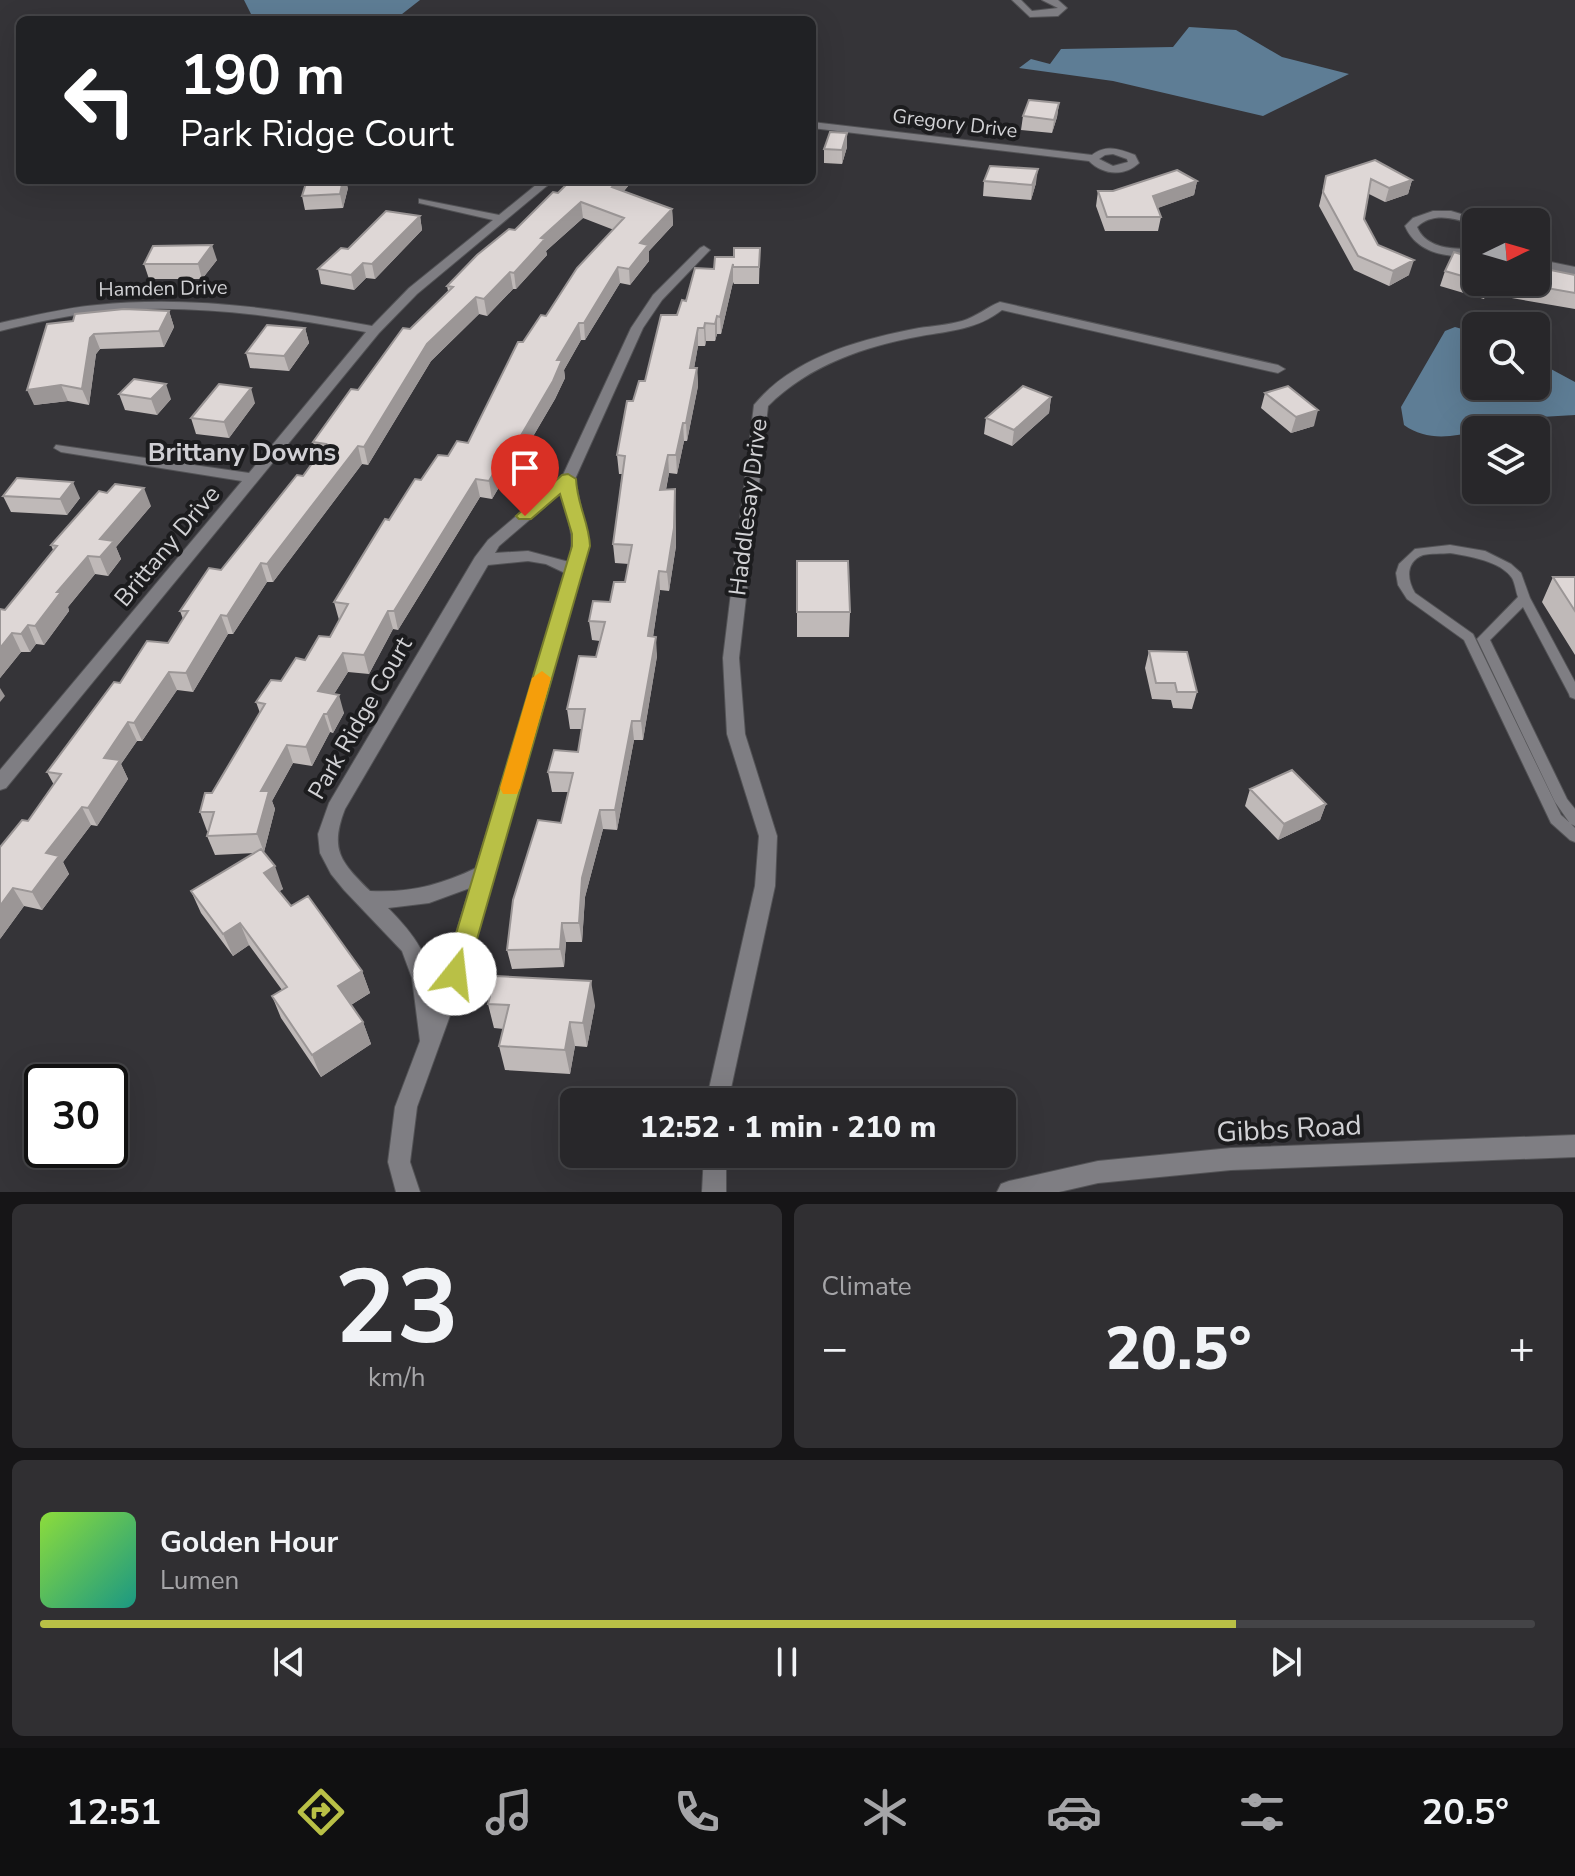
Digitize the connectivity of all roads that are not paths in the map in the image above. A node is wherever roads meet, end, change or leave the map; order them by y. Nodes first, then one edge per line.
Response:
1 (1016, 0) edge
2 (1046, 0) edge
3 (816, 125) edge
4 (1094, 158) dead end
5 (544, 184) edge
6 (423, 201) dead end
7 (1462, 217) edge
8 (502, 219) junction
9 (704, 250) dead end
10 (1462, 252) edge
11 (1550, 266) edge
12 (1575, 271) edge
13 (0, 327) edge
14 (375, 330) junction
15 (1278, 369) dead end
16 (61, 448) dead end
17 (252, 478) junction
18 (568, 479) junction
19 (481, 561) junction
20 (573, 571) junction
21 (1524, 598) junction
22 (1575, 694) edge
23 (0, 783) edge
24 (1575, 820) edge
25 (1575, 836) edge
26 (485, 873) junction
27 (368, 899) junction
28 (431, 1042) junction
29 (720, 1088) edge
30 (1575, 1146) edge
31 (715, 1168) edge
32 (408, 1192) edge
33 (714, 1192) edge
34 (1009, 1192) edge

1 - 2 street
3 - 4 street, Gregory Drive
5 - 8 street, Brittany Drive
6 - 8 street
7 - 10 street
8 - 14 street, Brittany Drive
9 - 18 street, Park Ridge Court
11 - 12 street
13 - 14 street, Hamden Drive
14 - 17 street, Brittany Drive
15 - 29 street, Haddlesay Drive
16 - 17 street
17 - 23 street, Brittany Drive
18 - 19 street, Park Ridge Court
18 - 20 street
19 - 20 street
19 - 27 street, Park Ridge Court
20 - 26 street
21 - 22 lane
21 - 24 lane
21 - 25 lane
26 - 27 street
26 - 28 street
27 - 28 street, Park Ridge Court
28 - 32 street
30 - 34 street, Gibbs Road
31 - 33 street

